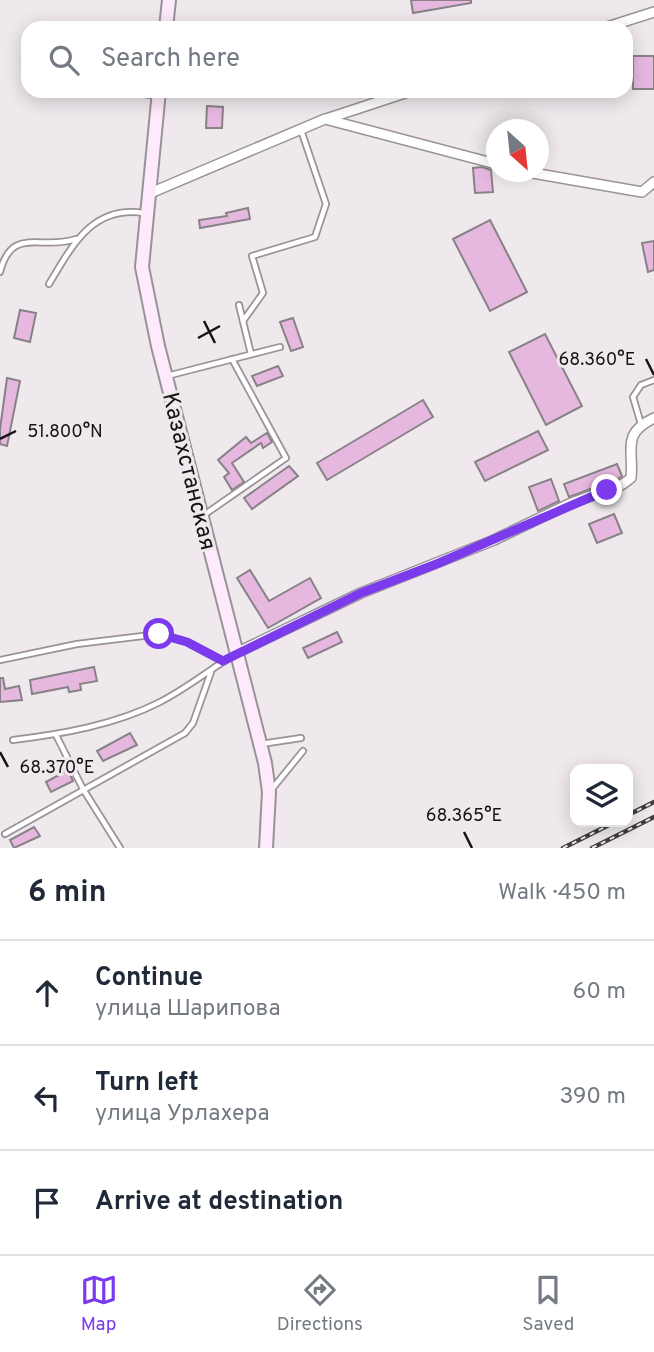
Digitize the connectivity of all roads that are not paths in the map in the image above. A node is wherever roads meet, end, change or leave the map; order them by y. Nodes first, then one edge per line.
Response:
1 (169, 0) edge
2 (654, 12) edge
3 (167, 21) edge
4 (626, 21) edge
5 (159, 98) edge
6 (390, 98) edge
7 (325, 119) junction
8 (301, 129) junction
9 (486, 161) edge
10 (549, 176) edge
11 (654, 182) edge
12 (148, 194) junction
13 (145, 214) junction
14 (76, 238) junction
15 (0, 272) edge
16 (49, 284) dead end
17 (239, 305) dead end
18 (243, 321) junction
19 (280, 347) dead end
20 (251, 354) junction
21 (232, 359) junction
22 (166, 376) junction
23 (654, 380) edge
24 (654, 418) edge
25 (641, 424) junction
26 (202, 516) junction
27 (236, 653) junction
28 (0, 660) edge
29 (223, 661) junction
30 (211, 672) junction
31 (55, 734) junction
32 (302, 738) dead end
33 (13, 740) dead end
34 (260, 745) junction
35 (303, 751) dead end
36 (83, 789) junction
37 (269, 792) junction
38 (5, 834) dead end
39 (120, 848) edge
40 (265, 848) edge

1 - 3 main road
2 - 4 street
5 - 12 main road, Казахстанская
6 - 7 street
7 - 8 street
7 - 9 street
8 - 12 street
8 - 18 lane
10 - 11 street
12 - 13 main road, Казахстанская
13 - 14 lane
13 - 22 main road, Казахстанская
14 - 15 lane
14 - 16 lane
17 - 18 lane
18 - 20 lane
19 - 20 lane
20 - 21 lane
21 - 22 lane
21 - 26 lane
22 - 26 main road, Казахстанская
23 - 25 lane
24 - 25 street
25 - 27 street
26 - 27 main road, Казахстанская
27 - 29 lane
27 - 34 main road, Казахстанская
28 - 29 lane
29 - 30 lane
30 - 31 lane
30 - 36 lane
31 - 33 lane
31 - 36 lane
32 - 34 lane
34 - 37 main road, Казахстанская
35 - 37 lane
36 - 38 lane
36 - 39 lane
37 - 40 main road, Казахстанская

